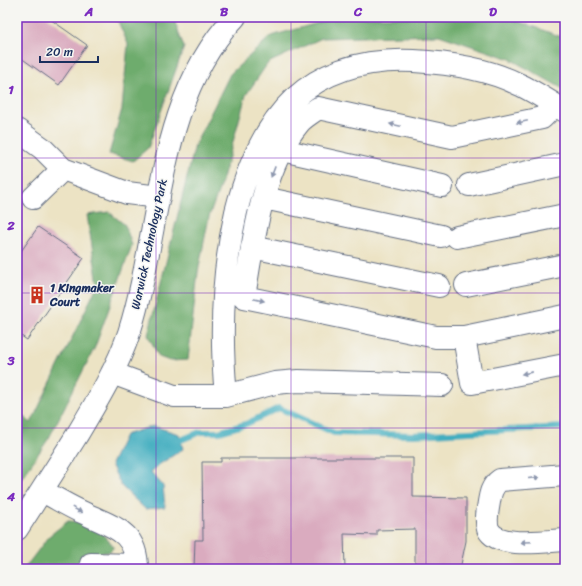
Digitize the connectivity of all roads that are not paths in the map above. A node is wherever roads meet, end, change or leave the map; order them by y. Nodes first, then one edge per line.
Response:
1 (235, 17) edge
2 (560, 108) edge
3 (17, 130) edge
4 (282, 150) junction
5 (565, 164) edge
6 (63, 169) junction
7 (442, 186) dead end
8 (470, 186) dead end
9 (159, 196) junction
10 (33, 198) dead end
11 (264, 198) junction
12 (565, 215) edge
13 (252, 247) junction
14 (565, 265) edge
15 (466, 285) dead end
16 (439, 286) dead end
17 (565, 316) edge
18 (464, 337) junction
19 (565, 365) edge
20 (112, 373) junction
21 (442, 385) dead end
22 (226, 396) junction
23 (565, 475) edge
24 (42, 490) junction
25 (17, 529) edge
26 (565, 540) edge
27 (138, 567) edge
28 (91, 569) edge

1 - 9 street, Warwick Technology Park
2 -> 4 street
2 - 22 street
3 - 6 street
4 - 7 street
4 -> 11 street
5 - 8 street
6 - 9 street
6 - 10 street
9 - 20 street, Warwick Technology Park
11 - 12 street
11 - 13 street
13 - 16 street
13 -> 18 street
14 - 15 street
17 - 18 street
19 -> 18 street
20 - 22 street
20 - 24 street, Warwick Technology Park
21 - 22 street
26 -> 23 street
24 - 25 street, Warwick Technology Park
24 -> 27 street
27 - 28 street

